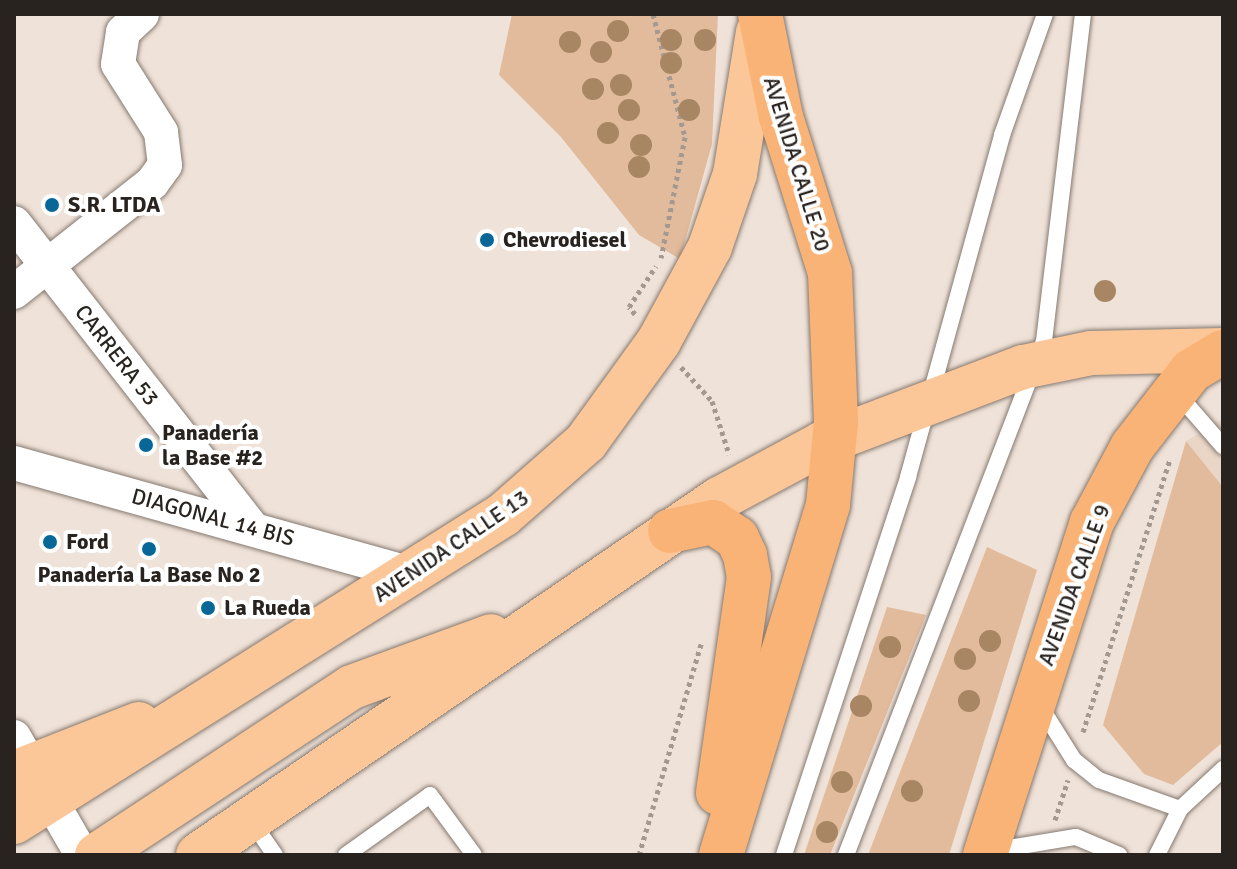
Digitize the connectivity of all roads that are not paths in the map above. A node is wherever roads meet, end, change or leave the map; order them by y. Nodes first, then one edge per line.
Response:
1 (142, 14) edge
2 (759, 14) edge
3 (1045, 14) edge
4 (1083, 14) edge
5 (14, 223) edge
6 (47, 266) junction
7 (14, 292) edge
8 (1223, 351) edge
9 (1036, 365) junction
10 (933, 397) junction
11 (1184, 402) junction
12 (834, 438) junction
13 (1223, 446) edge
14 (14, 463) edge
15 (251, 526) junction
16 (670, 531) junction
17 (411, 574) junction
18 (550, 614) junction
19 (1035, 698) junction
20 (29, 769) edge
21 (1223, 769) edge
22 (1180, 809) junction
23 (14, 822) edge
24 (263, 838) edge
25 (985, 854) edge
26 (82, 855) edge
27 (97, 855) edge
28 (198, 855) edge
29 (346, 855) edge
30 (474, 855) edge
31 (709, 855) edge
32 (721, 855) edge
33 (784, 855) edge
34 (846, 855) edge
35 (1119, 855) edge
36 (1157, 855) edge

1 - 6 street
2 - 12 highway, AVENIDA CALLE 20
2 - 17 main road, AVENIDA CALLE 13
3 - 10 lane
4 - 9 lane
5 - 6 street, CARRERA 53
6 - 7 street
6 - 15 street, CARRERA 53
8 - 9 main road
8 - 11 highway, AVENIDA CALLE 9
9 - 10 main road
9 - 34 lane
10 - 12 main road
10 - 33 lane
11 - 13 lane
11 - 19 highway, AVENIDA CALLE 9
12 - 16 main road
12 - 32 highway, AVENIDA CALLE 20
14 - 15 street, DIAGONAL 14 BIS
15 - 17 street, DIAGONAL 14 BIS
16 - 18 main road
16 - 31 highway
17 - 20 main road, AVENIDA CALLE 13
18 - 24 main road
18 - 27 main road
19 - 22 lane
19 - 25 highway, AVENIDA CALLE 9
20 - 23 main road, AVENIDA CALLE 13
20 - 26 street
21 - 22 lane
22 - 36 lane
24 - 28 main road
25 - 35 lane
29 - 30 lane

